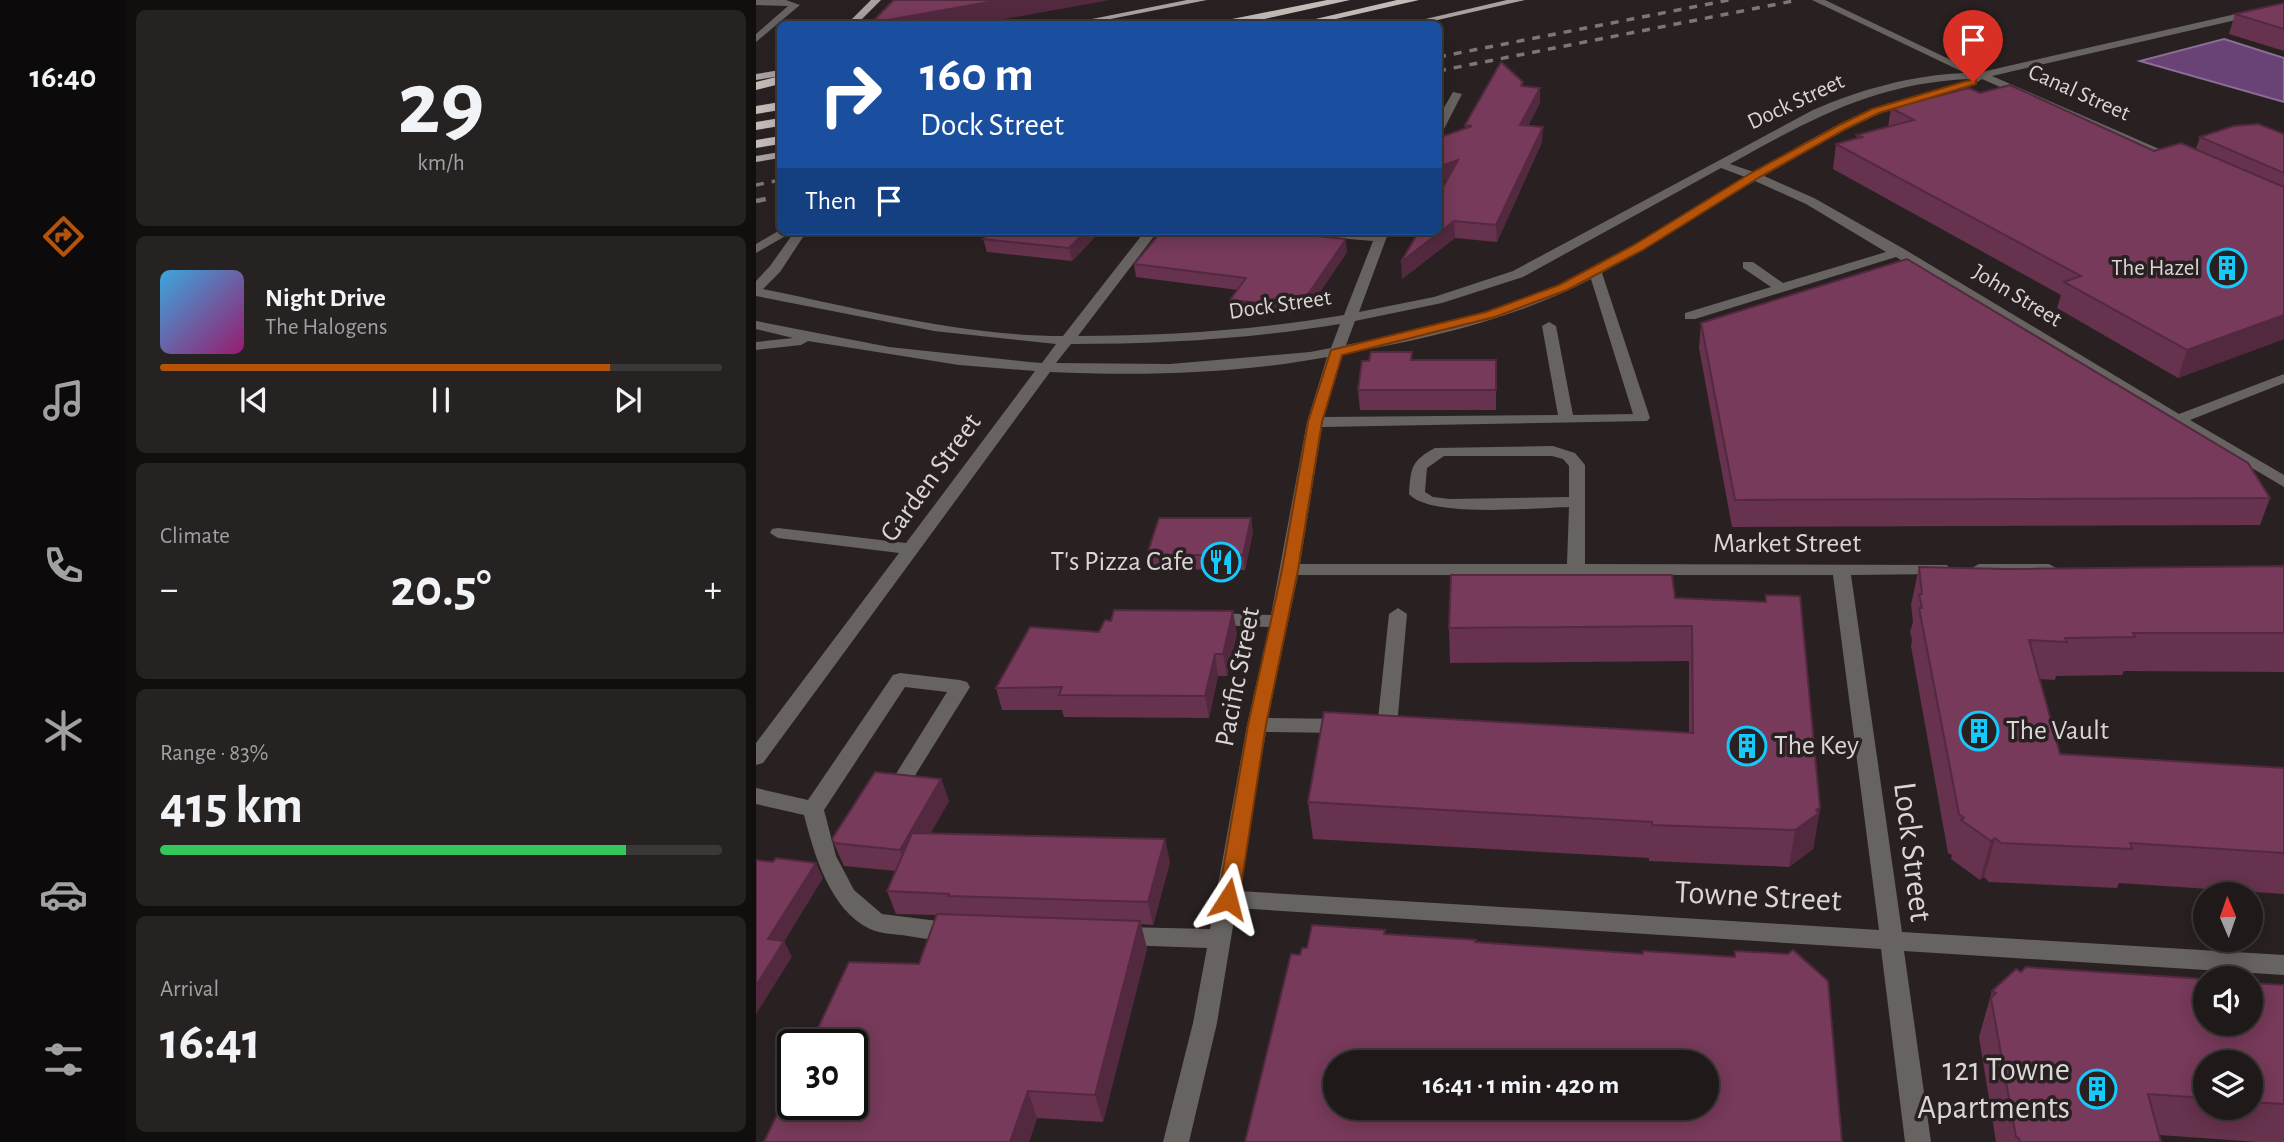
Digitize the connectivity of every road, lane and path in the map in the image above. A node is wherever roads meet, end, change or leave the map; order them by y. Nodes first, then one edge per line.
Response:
1 (876, 0) edge
2 (1202, 0) edge
3 (1344, 0) edge
4 (1413, 0) edge
5 (1520, 0) edge
6 (1817, 0) edge
7 (760, 1) edge
8 (2284, 6) edge
9 (855, 21) edge
10 (1088, 21) edge
11 (1242, 21) edge
12 (1314, 21) edge
13 (1423, 21) edge
14 (756, 39) edge
15 (777, 74) edge
16 (1981, 75) junction
17 (756, 77) edge
18 (777, 81) edge
19 (756, 86) edge
20 (1457, 94) dead end
21 (777, 106) edge
22 (756, 110) edge
23 (777, 122) edge
24 (1442, 122) edge
25 (756, 126) edge
26 (777, 140) edge
27 (756, 144) edge
28 (777, 156) edge
29 (756, 159) edge
30 (1720, 164) junction
31 (2186, 164) edge
32 (1754, 176) junction
33 (781, 235) edge
34 (798, 235) edge
35 (1149, 235) edge
36 (1381, 235) edge
37 (756, 249) edge
38 (1899, 252) junction
39 (1748, 265) dead end
40 (1595, 271) junction
41 (1781, 288) junction
42 (756, 290) edge
43 (1690, 316) dead end
44 (1351, 318) junction
45 (756, 325) edge
46 (1549, 326) dead end
47 (1066, 340) junction
48 (829, 341) junction
49 (756, 346) edge
50 (1336, 353) junction
51 (1045, 368) junction
52 (2284, 378) edge
53 (2179, 419) junction
54 (1566, 420) junction
55 (1315, 422) junction
56 (2284, 482) edge
57 (1577, 502) junction
58 (778, 533) dead end
59 (911, 550) junction
60 (2062, 568) edge
61 (1290, 570) junction
62 (1576, 570) junction
63 (1840, 570) junction
64 (1398, 614) dead end
65 (1188, 618) edge
66 (1279, 621) junction
67 (1257, 725) junction
68 (756, 758) edge
69 (900, 785) edge
70 (756, 796) edge
71 (813, 808) junction
72 (1228, 899) junction
73 (976, 931) edge
74 (1099, 935) edge
75 (1220, 939) junction
76 (1891, 939) junction
77 (2284, 965) edge
78 (1176, 1142) edge
79 (1918, 1142) edge

1 - 9 main road
2 - 10 main road
3 - 11 highway
4 - 12 highway
5 - 13 main road
6 - 16 street, Canal Street
7 - 14 street
8 - 16 street
15 - 17 main road
16 - 30 street, Dock Street
16 - 31 street, Canal Street
16 - 32 street, Dock Street
18 - 19 highway
20 - 24 street
21 - 22 highway
23 - 25 highway
26 - 27 highway
28 - 29 main road
30 - 32 street, John Street
30 - 44 street, Dock Street
32 - 38 street, John Street
32 - 40 street, Dock Street
33 - 37 street
34 - 42 street
35 - 47 street, Garden Street
36 - 44 street, Pacific Street
38 - 41 street
38 - 53 street, John Street
39 - 41 street
40 - 50 street, Dock Street
40 - 54 street
41 - 43 street
42 - 47 street, Dock Street
44 - 47 street, Dock Street
44 - 50 street, Pacific Street
45 - 48 street, Dock Street
46 - 54 street
47 - 51 street, Garden Street
48 - 49 street
48 - 51 street, Dock Street
50 - 51 street, Dock Street
50 - 55 street, Pacific Street
51 - 59 street, Garden Street
52 - 53 street
53 - 56 street, John Street
54 - 55 street
55 - 61 street, Pacific Street
57 - 57 street
57 - 62 street
58 - 59 street
59 - 68 street, Garden Street
60 - 63 street, Market Street
61 - 62 street, Market Street
61 - 66 street, Pacific Street
62 - 63 street, Market Street
63 - 76 street, Lock Street
64 - 67 street
65 - 66 street
66 - 67 street, Pacific Street
67 - 72 street, Pacific Street
69 - 71 street
70 - 71 street
71 - 73 street
72 - 75 street, Pacific Street
72 - 76 street, Towne Street
74 - 75 street
75 - 78 street, Pacific Street
76 - 77 street, Towne Street
76 - 79 street, Lock Street

